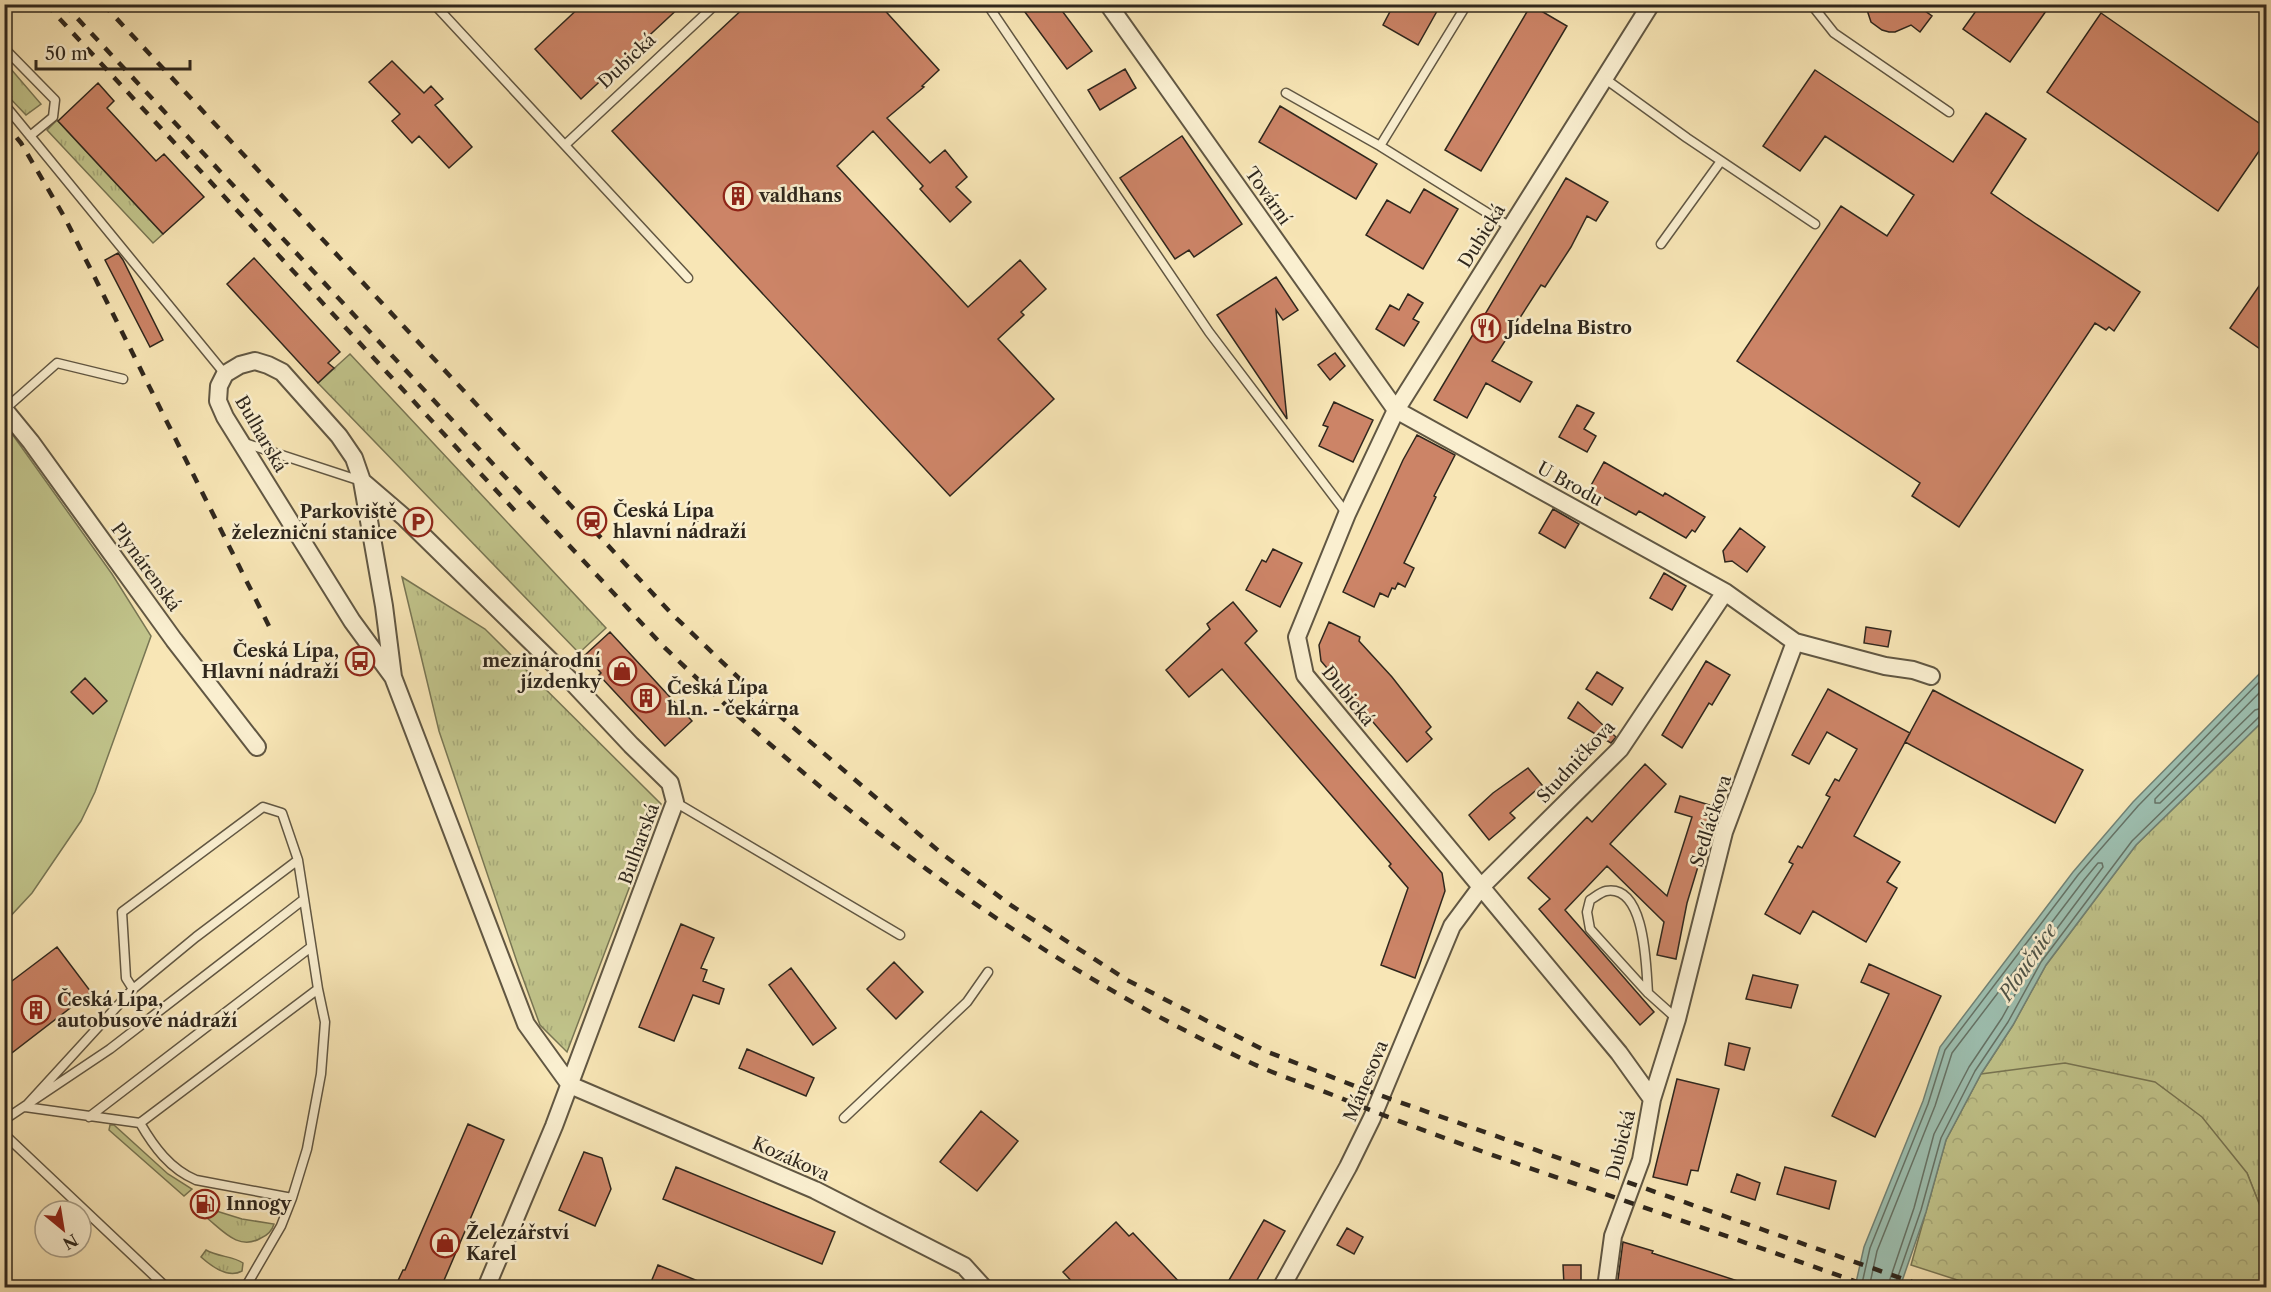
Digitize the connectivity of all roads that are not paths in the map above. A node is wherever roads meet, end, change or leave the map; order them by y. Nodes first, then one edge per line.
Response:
1 (434, 4) edge
2 (716, 4) edge
3 (987, 4) edge
4 (1108, 4) edge
5 (1467, 4) edge
6 (1651, 4) edge
7 (1811, 4) edge
8 (4, 48) edge
9 (1604, 78) junction
10 (1286, 93) dead end
11 (4, 105) edge
12 (1949, 111) dead end
13 (30, 136) junction
14 (565, 145) junction
15 (1380, 146) junction
16 (1721, 161) junction
17 (1815, 224) dead end
18 (1510, 227) junction
19 (1661, 244) dead end
20 (688, 278) dead end
21 (225, 374) junction
22 (123, 378) dead end
23 (4, 410) edge
24 (1396, 410) junction
25 (239, 440) junction
26 (362, 482) junction
27 (1347, 514) junction
28 (1725, 592) junction
29 (1796, 642) junction
30 (1931, 676) dead end
31 (393, 677) junction
32 (257, 747) dead end
33 (675, 802) junction
34 (298, 860) junction
35 (1481, 887) junction
36 (303, 900) junction
37 (900, 934) dead end
38 (311, 947) junction
39 (988, 972) dead end
40 (133, 989) junction
41 (318, 989) junction
42 (1648, 993) junction
43 (1677, 1019) junction
44 (570, 1085) junction
45 (1652, 1099) junction
46 (25, 1107) junction
47 (89, 1117) junction
48 (844, 1118) dead end
49 (4, 1120) edge
50 (140, 1123) junction
51 (4, 1134) edge
52 (292, 1198) junction
53 (167, 1287) edge
54 (244, 1287) edge
55 (486, 1287) edge
56 (984, 1287) edge
57 (1281, 1287) edge
58 (1606, 1287) edge

1 - 14 lane
2 - 14 lane, Dubická
3 - 27 lane
4 - 24 street, Tovární
5 - 15 lane
6 - 9 street, Dubická
7 - 12 lane
8 - 13 lane
9 - 16 lane
9 - 18 street, Dubická
10 - 15 lane
11 - 13 lane
13 - 21 lane
14 - 20 lane
15 - 18 lane
16 - 17 lane
16 - 19 lane
18 - 24 street, Dubická
21 - 25 street, Bulharská
21 - 26 street, Bulharská
22 - 23 lane
23 - 32 street, Plynárenská
24 - 27 street, Dubická
24 - 28 street, U Brodu
25 - 26 lane
25 - 31 street, Bulharská
26 - 31 street, Bulharská
26 - 33 street, Bulharská
27 - 35 street, Dubická
28 - 29 street
28 - 35 street, Studničkova
29 - 30 street
29 - 43 street, Sedláčkova
31 - 44 street, Bulharská
33 - 37 lane
33 - 44 street, Bulharská
34 - 36 lane
34 - 40 lane
34 - 40 lane
35 - 45 street, Dubická
35 - 57 street, Mánesova
36 - 38 lane
36 - 46 lane
38 - 41 lane
38 - 47 lane
39 - 48 lane
40 - 46 lane
41 - 50 lane
41 - 52 lane
42 - 42 lane
42 - 43 lane
43 - 45 street, Sedláčkova
44 - 55 street, Bulharská
44 - 56 street, Kozákova
45 - 58 street, Dubická
46 - 47 lane
46 - 49 lane
47 - 50 lane
50 - 52 lane
51 - 53 lane
52 - 54 lane

